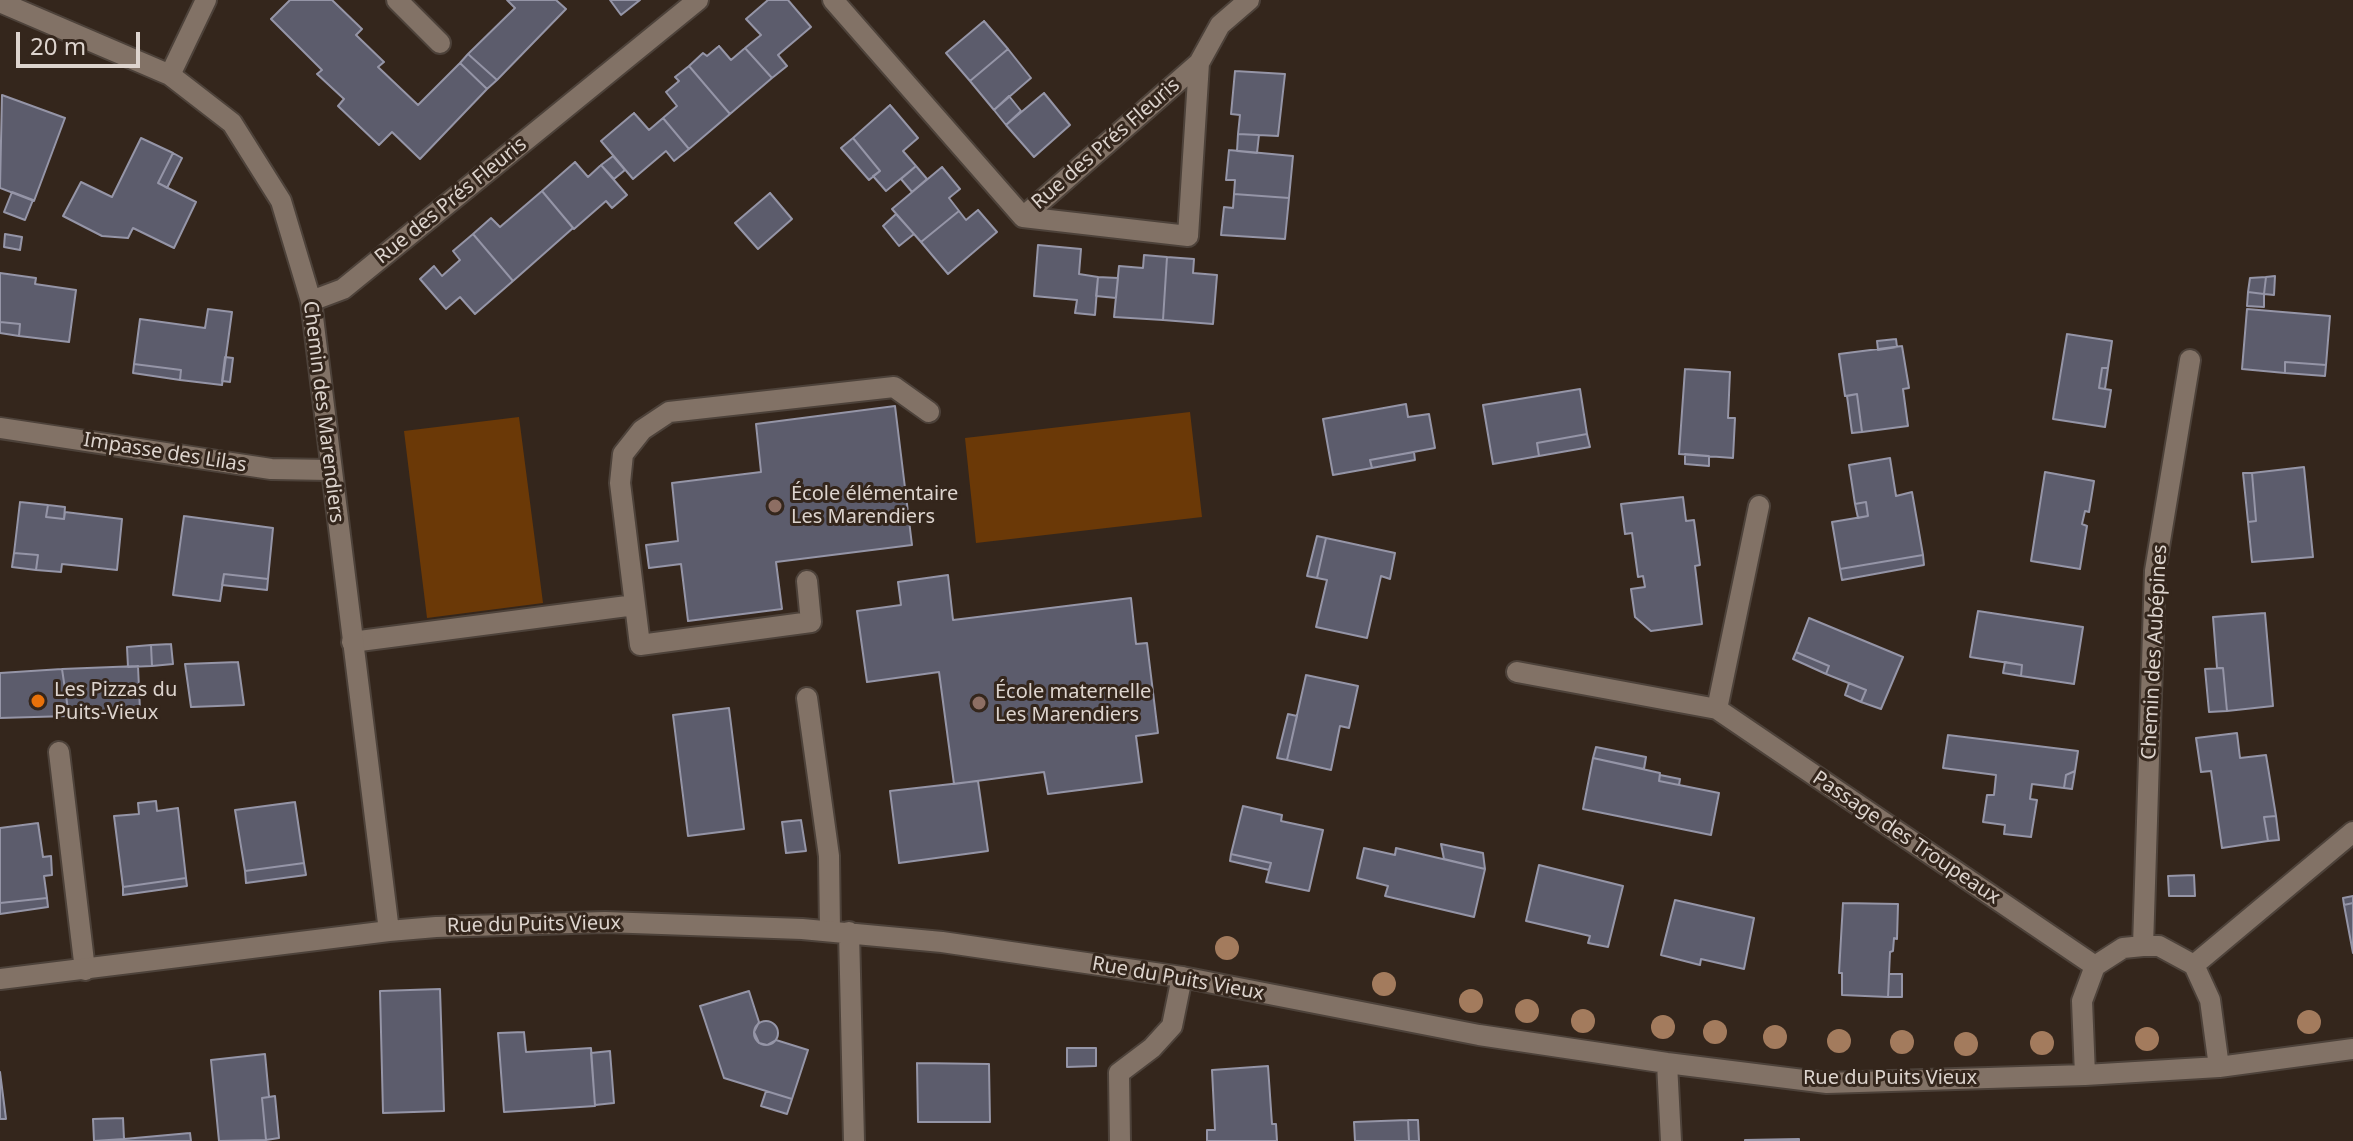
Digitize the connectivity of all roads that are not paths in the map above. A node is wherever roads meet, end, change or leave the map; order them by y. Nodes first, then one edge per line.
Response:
1 (206, 0) edge
2 (397, 0) edge
3 (698, 0) edge
4 (833, 0) edge
5 (1249, 0) edge
6 (0, 2) edge
7 (440, 43) dead end
8 (1199, 63) junction
9 (170, 75) junction
10 (1023, 217) junction
11 (311, 301) junction
12 (2190, 360) dead end
13 (929, 412) dead end
14 (0, 428) edge
15 (330, 470) junction
16 (1759, 506) dead end
17 (807, 581) dead end
18 (635, 605) junction
19 (352, 642) junction
20 (1517, 672) dead end
21 (807, 698) dead end
22 (1717, 709) junction
23 (59, 752) dead end
24 (2353, 832) edge
25 (389, 931) junction
26 (840, 931) junction
27 (2143, 946) junction
28 (2194, 965) junction
29 (2095, 966) junction
30 (85, 970) junction
31 (1182, 977) junction
32 (0, 979) edge
33 (2353, 1049) edge
34 (1667, 1063) junction
35 (2219, 1067) junction
36 (2085, 1075) junction
37 (854, 1141) edge
38 (1120, 1141) edge
39 (1671, 1141) edge

1 - 9 street
2 - 7 street
3 - 11 street, Rue des Prés Fleuris
4 - 10 street, Rue des Prés Fleuris
5 - 8 street, Rue des Prés Fleuris
6 - 9 street, Chemin des Marendiers
8 - 10 street, Rue des Prés Fleuris
8 - 10 street
9 - 11 street, Chemin des Marendiers
11 - 15 street, Chemin des Marendiers
12 - 27 street, Chemin des Aubépines
13 - 18 street
14 - 15 street, Impasse des Lilas
15 - 19 street, Chemin des Marendiers
16 - 22 street
17 - 18 street
18 - 19 street
19 - 25 street, Chemin des Marendiers
20 - 22 street, Passage des Troupeaux
21 - 26 street
22 - 29 street, Passage des Troupeaux
23 - 30 street
24 - 28 street
25 - 26 street, Rue du Puits Vieux
25 - 30 street, Rue du Puits Vieux
26 - 31 street, Rue du Puits Vieux
26 - 37 street
27 - 28 street
27 - 29 street
28 - 35 street
29 - 36 street
30 - 32 street, Rue du Puits Vieux
31 - 34 street, Rue du Puits Vieux
31 - 38 street
33 - 35 street, Rue du Puits Vieux
34 - 36 street, Rue du Puits Vieux
34 - 39 street
35 - 36 street, Rue du Puits Vieux

